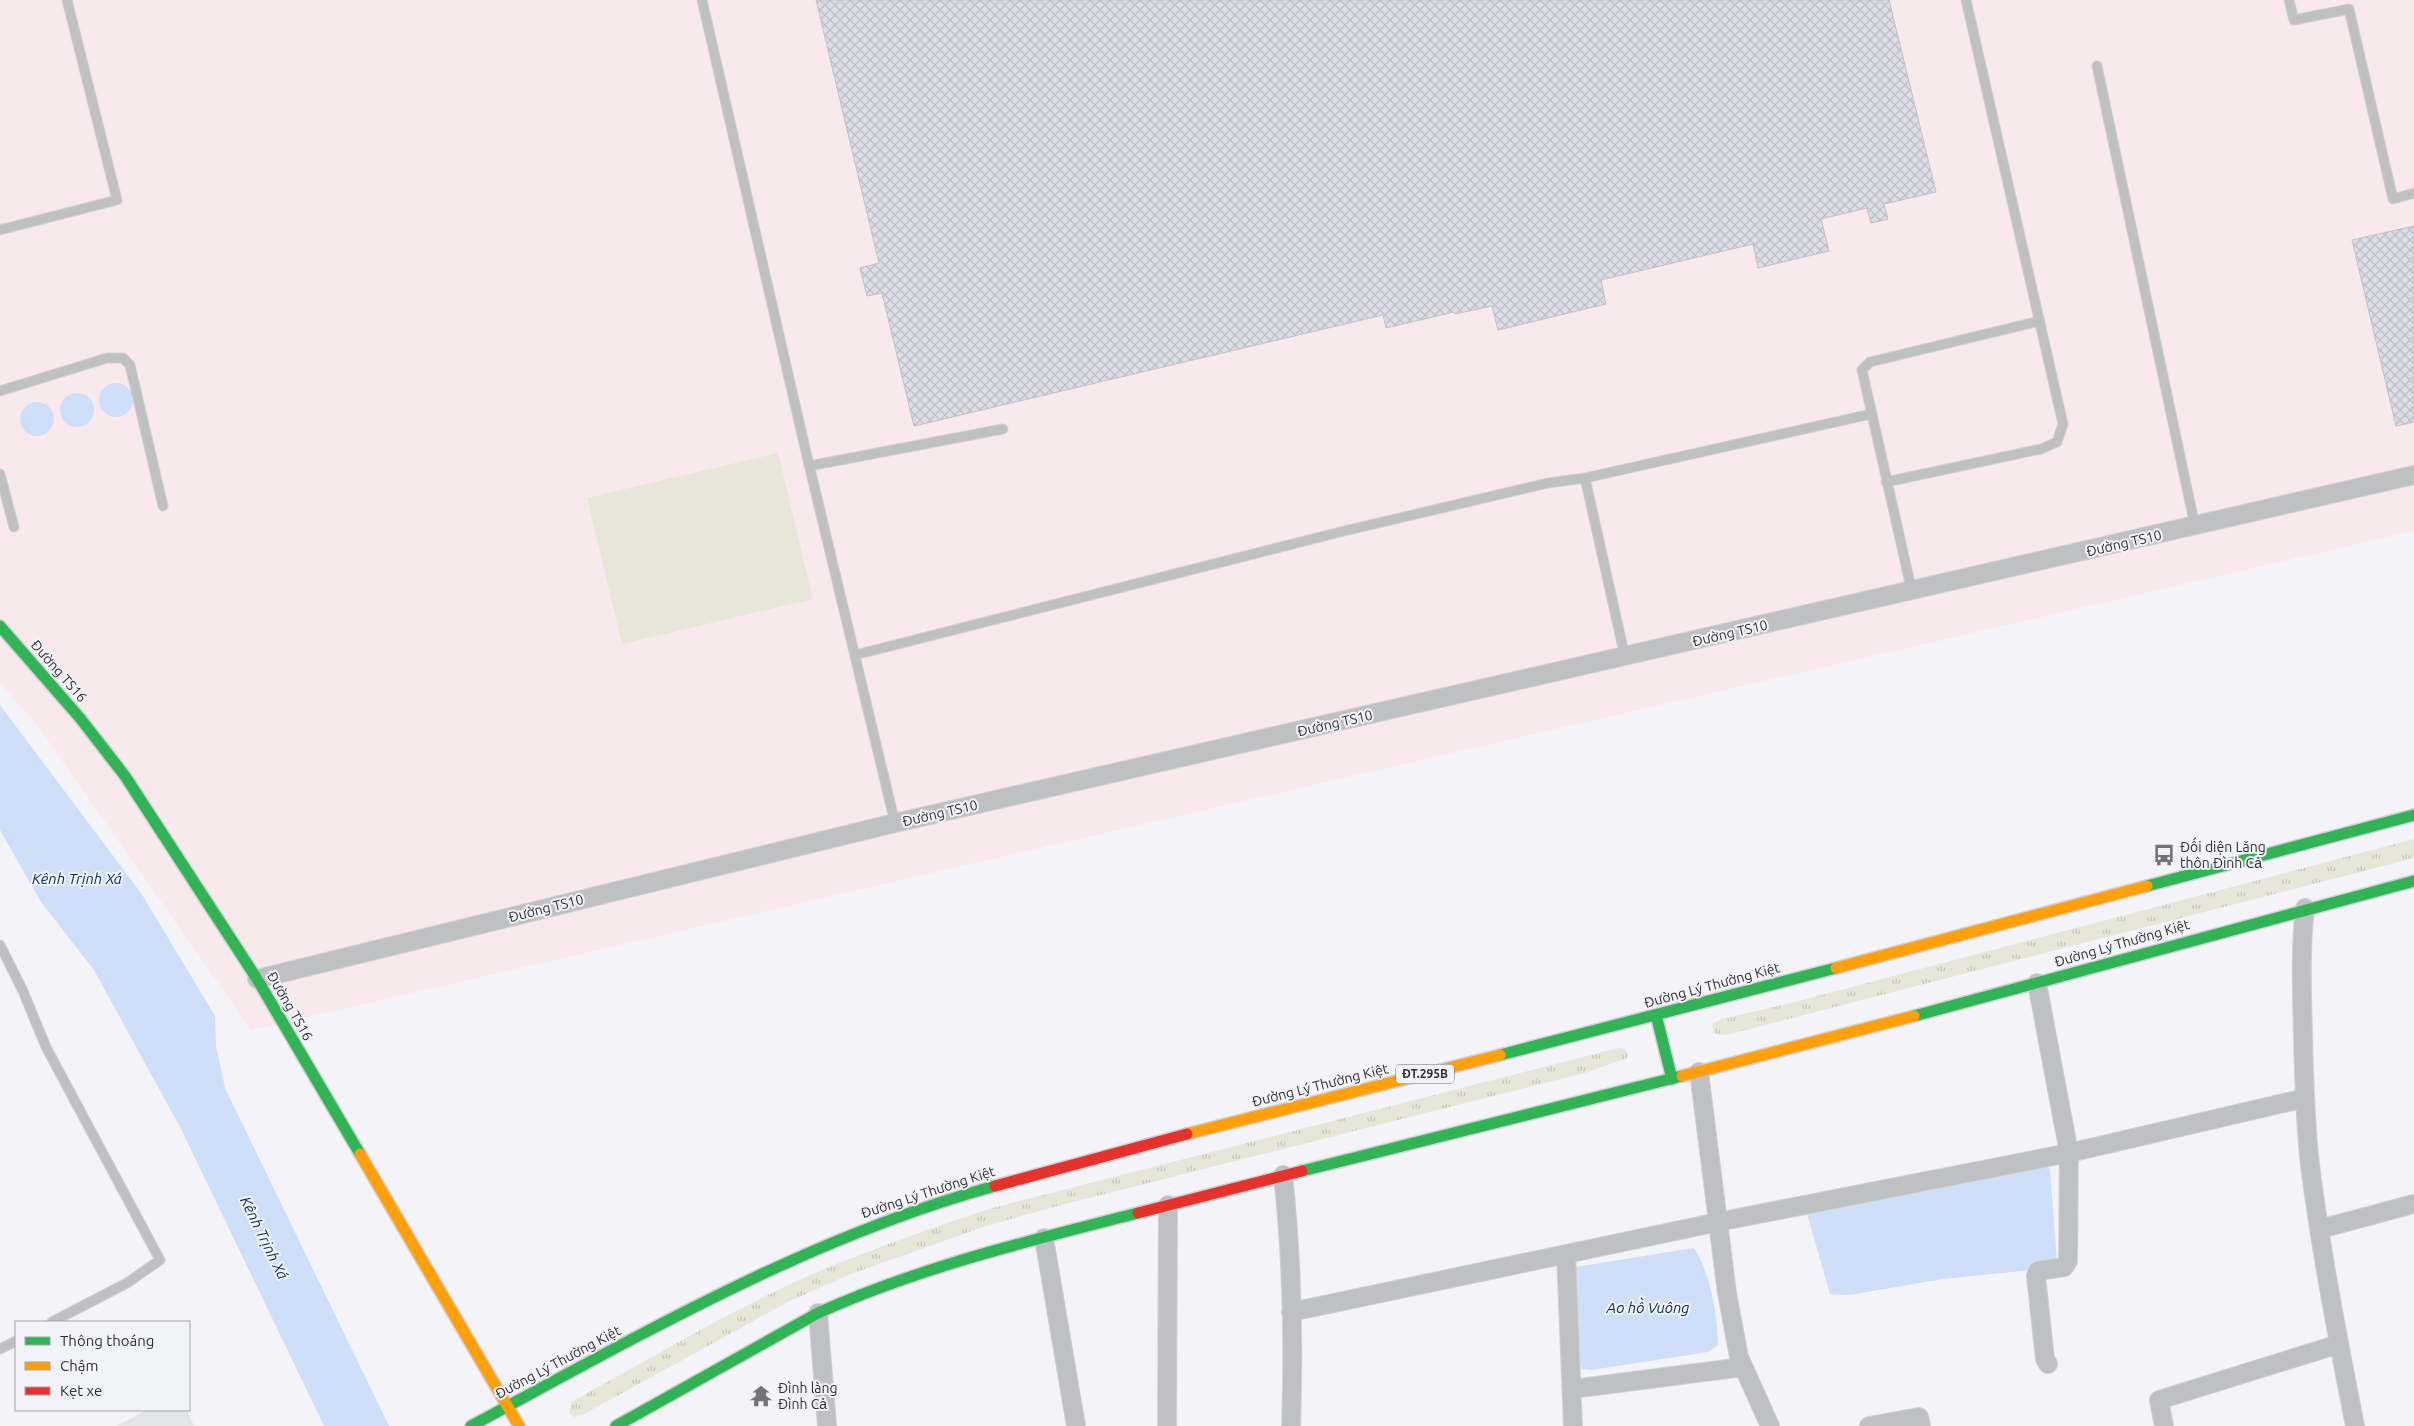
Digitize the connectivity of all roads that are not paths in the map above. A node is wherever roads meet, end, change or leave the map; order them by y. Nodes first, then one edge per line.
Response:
1 (67, 0) edge
2 (702, 0) edge
3 (1966, 0) edge
4 (2289, 0) edge
5 (2097, 66) dead end
6 (2414, 193) edge
7 (0, 230) edge
8 (2040, 320) junction
9 (0, 391) edge
10 (1871, 414) junction
11 (1003, 429) dead end
12 (809, 466) junction
13 (0, 474) edge
14 (2414, 475) edge
15 (1585, 478) junction
16 (1886, 482) junction
17 (163, 506) dead end
18 (14, 527) dead end
19 (2195, 527) junction
20 (1912, 592) junction
21 (0, 626) edge
22 (855, 655) junction
23 (1625, 657) junction
24 (2414, 815) edge
25 (895, 823) junction
26 (2414, 881) edge
27 (2305, 908) junction
28 (0, 945) edge
29 (257, 979) junction
30 (2037, 983) junction
31 (1656, 1015) junction
32 (1699, 1072) junction
33 (1672, 1078) junction
34 (2305, 1098) junction
35 (2069, 1153) junction
36 (1284, 1175) junction
37 (2414, 1204) edge
38 (1168, 1205) junction
39 (1718, 1222) junction
40 (2320, 1230) junction
41 (1044, 1238) junction
42 (1566, 1254) junction
43 (1291, 1312) junction
44 (818, 1314) junction
45 (54, 1321) edge
46 (15, 1342) edge
47 (2339, 1344) junction
48 (0, 1349) edge
49 (2048, 1364) dead end
50 (1743, 1367) junction
51 (1572, 1389) junction
52 (508, 1406) junction
53 (471, 1426) edge
54 (520, 1426) edge
55 (616, 1426) edge
56 (827, 1426) edge
57 (1076, 1426) edge
58 (1167, 1426) edge
59 (1291, 1426) edge
60 (1573, 1426) edge
61 (1770, 1426) edge
62 (1869, 1426) edge
63 (1921, 1426) edge
64 (2164, 1426) edge
65 (2354, 1426) edge

1 - 7 lane
2 - 12 lane
3 - 8 lane
4 - 6 lane
5 - 19 lane
8 - 10 lane
8 - 16 lane
9 - 17 lane
10 - 15 lane
10 - 16 lane
11 - 12 lane
12 - 22 lane
13 - 18 lane
14 - 19 street, Đường TS10
15 - 22 lane
15 - 23 lane
16 - 20 lane
19 - 20 street, Đường TS10
20 - 23 street, Đường TS10
21 - 29 main road, Đường TS16
22 - 25 lane
23 - 25 street, Đường TS10
24 - 31 main road, Đường Lý Thường Kiệt / ĐT.295B
25 - 29 street, Đường TS10
26 - 27 main road, Đường Lý Thường Kiệt
27 - 30 main road, Đường Lý Thường Kiệt
27 - 34 street
28 - 45 lane
29 - 52 main road, Đường TS16
30 - 32 main road, Đường Lý Thường Kiệt
30 - 35 street
31 - 33 main road
31 - 52 main road, Đường Lý Thường Kiệt / ĐT.295B
32 - 33 main road, Đường Lý Thường Kiệt
32 - 39 street
33 - 36 main road, Đường Lý Thường Kiệt
34 - 35 street
34 - 40 street
35 - 39 street
35 - 49 street
36 - 38 main road, Đường Lý Thường Kiệt
36 - 43 street
37 - 40 street
38 - 41 main road, Đường Lý Thường Kiệt
38 - 58 street
39 - 42 street
39 - 50 street
40 - 47 street
41 - 44 main road, Đường Lý Thường Kiệt
41 - 57 street
42 - 43 street
42 - 51 street
43 - 59 street
44 - 55 main road, Đường Lý Thường Kiệt
44 - 56 street
46 - 48 lane
47 - 64 street
47 - 65 street
50 - 51 street
50 - 61 street
51 - 60 street
52 - 53 main road, Đường Lý Thường Kiệt / ĐT.295B
52 - 54 main road, Đường TS16
62 - 63 street

